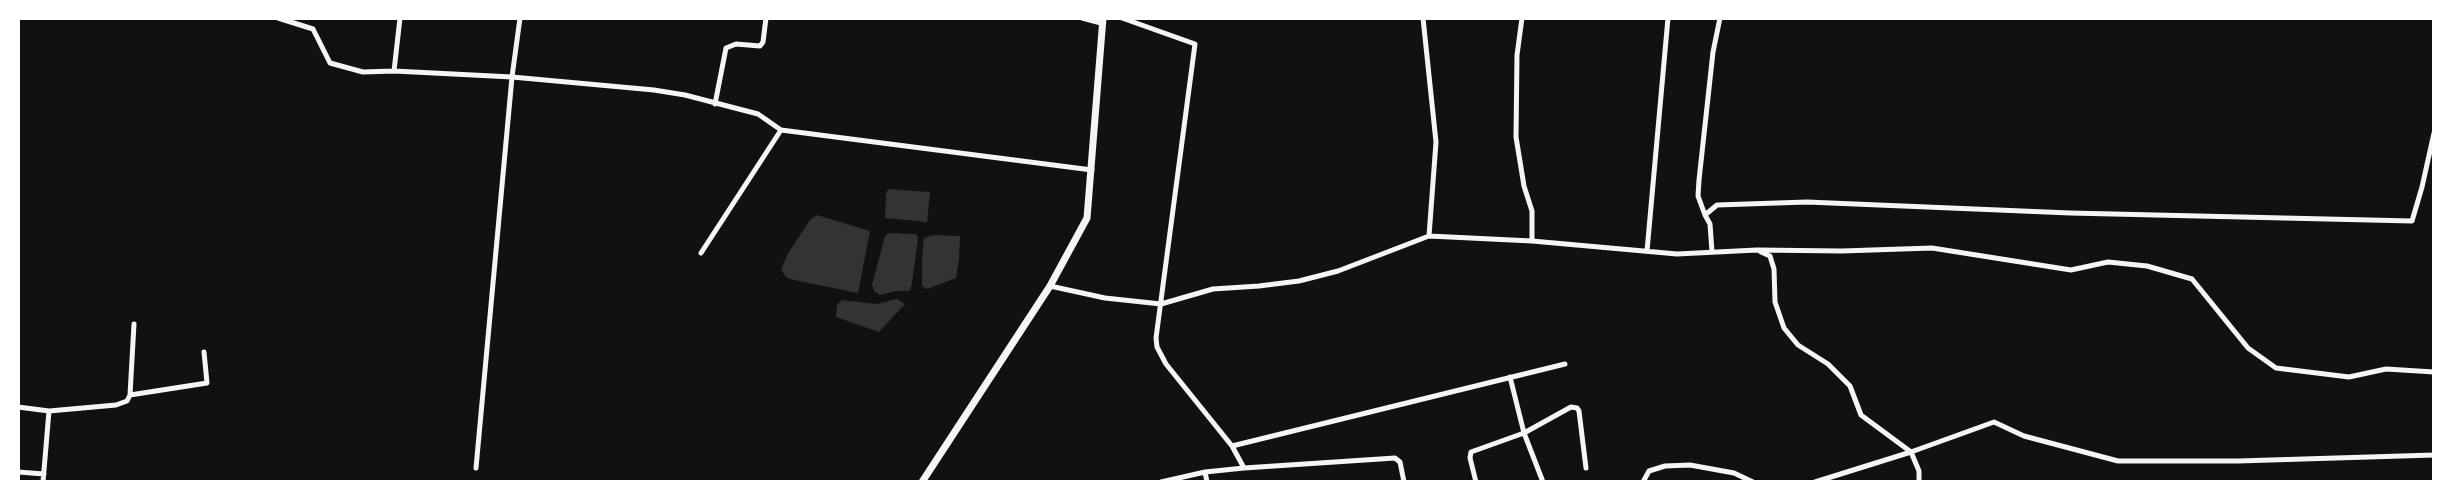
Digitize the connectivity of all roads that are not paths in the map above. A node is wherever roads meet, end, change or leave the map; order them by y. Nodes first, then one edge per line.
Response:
1 (278, 18) edge
2 (400, 18) edge
3 (520, 18) edge
4 (766, 18) edge
5 (1082, 18) edge
6 (1122, 18) edge
7 (1423, 18) edge
8 (1522, 18) edge
9 (1668, 18) edge
10 (1720, 18) edge
11 (1102, 20) edge
12 (394, 71) junction
13 (512, 77) junction
14 (715, 104) junction
15 (781, 130) junction
16 (2434, 133) edge
17 (1092, 170) junction
18 (1706, 215) junction
19 (1429, 236) junction
20 (1532, 241) junction
21 (1757, 250) junction
22 (1647, 251) junction
23 (1712, 252) junction
24 (700, 253) dead end
25 (1050, 286) junction
26 (1161, 304) junction
27 (135, 324) dead end
28 (204, 352) dead end
29 (1565, 364) dead end
30 (2434, 372) edge
31 (1510, 377) junction
32 (130, 395) junction
33 (18, 407) edge
34 (49, 411) junction
35 (1524, 433) junction
36 (1232, 446) junction
37 (1911, 452) junction
38 (2434, 455) edge
39 (476, 468) dead end
40 (1244, 468) junction
41 (1586, 468) dead end
42 (18, 472) edge
43 (1206, 472) junction
44 (44, 474) junction
45 (43, 482) edge
46 (922, 482) edge
47 (1161, 482) edge
48 (1207, 482) edge
49 (1404, 482) edge
50 (1476, 482) edge
51 (1543, 482) edge
52 (1643, 482) edge
53 (1753, 482) edge
54 (1815, 482) edge
55 (1919, 482) edge

1 - 12 street
2 - 12 street
3 - 13 street
4 - 14 street
5 - 11 street
6 - 26 street
7 - 19 street
8 - 20 street
9 - 22 street
10 - 18 street
11 - 17 street
12 - 13 street
13 - 14 street
13 - 39 street
14 - 15 street
15 - 17 street
15 - 24 street
16 - 18 street
17 - 25 street
18 - 23 street
19 - 20 street
19 - 26 street
20 - 22 street
21 - 23 street
21 - 30 street
21 - 37 street
22 - 23 street
25 - 26 street
25 - 46 street
26 - 36 street
27 - 32 street
28 - 32 street
29 - 31 street
31 - 35 street
31 - 36 street
32 - 34 street
33 - 34 street
34 - 44 street
35 - 41 street
35 - 50 street
35 - 51 street
36 - 40 street
37 - 38 street
37 - 54 street
37 - 55 street
40 - 43 street
40 - 49 street
42 - 44 street
43 - 47 street
43 - 48 street
44 - 45 street
52 - 53 street

